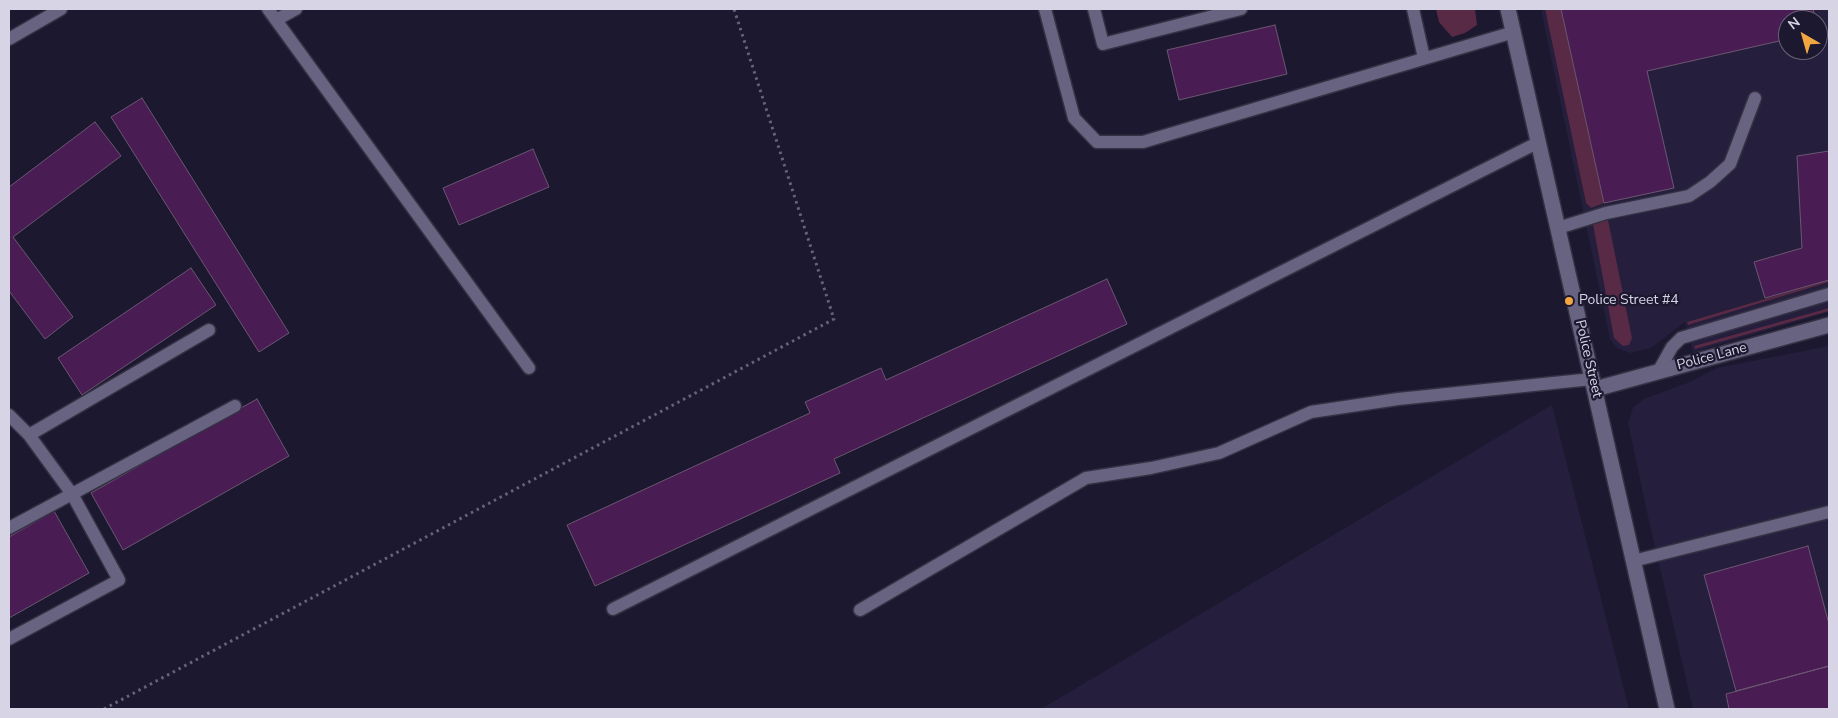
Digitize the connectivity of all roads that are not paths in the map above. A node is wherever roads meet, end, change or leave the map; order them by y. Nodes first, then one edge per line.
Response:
1 (60, 9) edge
2 (268, 9) edge
3 (296, 9) edge
4 (1045, 9) edge
5 (1094, 9) edge
6 (1241, 9) edge
7 (1413, 9) edge
8 (1508, 9) edge
9 (276, 20) junction
10 (1514, 32) junction
11 (9, 39) edge
12 (1424, 58) junction
13 (1755, 98) dead end
14 (1539, 142) junction
15 (1558, 228) junction
16 (1829, 294) edge
17 (1829, 325) edge
18 (209, 330) dead end
19 (529, 368) dead end
20 (1658, 372) junction
21 (1594, 384) junction
22 (235, 406) dead end
23 (9, 416) edge
24 (29, 435) junction
25 (72, 494) junction
26 (1829, 512) edge
27 (9, 528) edge
28 (1633, 561) junction
29 (613, 609) dead end
30 (860, 610) dead end
31 (9, 639) edge
32 (1667, 709) edge

1 - 11 lane
2 - 9 lane
3 - 9 lane
4 - 12 lane
5 - 6 lane
7 - 12 lane
8 - 10 street, Police Street
9 - 19 lane
10 - 12 lane
10 - 14 street, Police Street
13 - 15 lane
14 - 15 street, Police Street
14 - 29 lane
15 - 21 street, Police Street
16 - 20 lane
17 - 20 street, Police Lane
18 - 24 lane
20 - 21 street, Police Lane
21 - 28 street, Police Street
21 - 30 lane
22 - 25 lane
23 - 24 lane
24 - 25 lane
25 - 27 lane
25 - 31 lane
26 - 28 lane
28 - 32 street, Police Street

